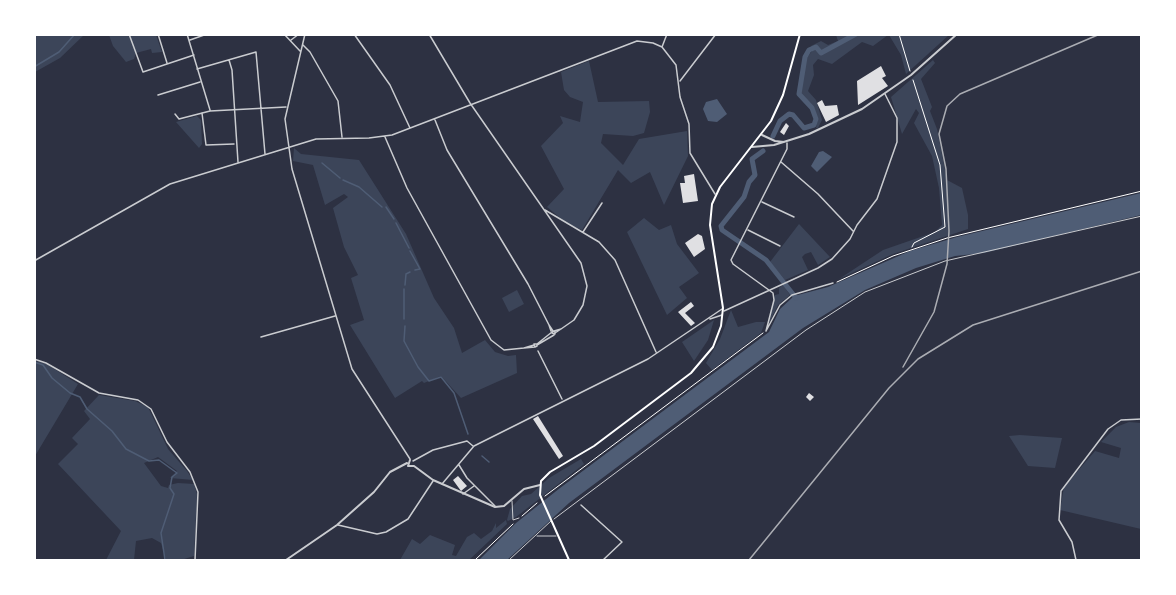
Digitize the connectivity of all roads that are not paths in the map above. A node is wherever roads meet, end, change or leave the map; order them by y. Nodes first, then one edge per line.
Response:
1 (129, 34) edge
2 (158, 34) edge
3 (187, 34) edge
4 (207, 34) edge
5 (284, 34) edge
6 (299, 34) edge
7 (305, 34) edge
8 (354, 34) edge
9 (429, 34) edge
10 (667, 34) edge
11 (716, 34) edge
12 (800, 34) edge
13 (957, 34) edge
14 (189, 40) junction
15 (290, 41) junction
16 (302, 45) junction
17 (662, 47) junction
18 (300, 52) junction
19 (194, 56) junction
20 (228, 59) junction
21 (167, 64) junction
22 (198, 69) junction
23 (201, 82) junction
24 (680, 82) junction
25 (885, 94) junction
26 (158, 95) dead end
27 (470, 103) junction
28 (287, 107) junction
29 (262, 108) junction
30 (235, 110) junction
31 (210, 111) junction
32 (202, 112) junction
33 (175, 114) dead end
34 (434, 119) junction
35 (410, 128) junction
36 (762, 135) junction
37 (385, 137) junction
38 (342, 138) junction
39 (787, 142) junction
40 (236, 144) junction
41 (287, 147) junction
42 (752, 147) junction
43 (265, 154) junction
44 (781, 162) junction
45 (238, 163) junction
46 (716, 195) junction
47 (761, 201) junction
48 (602, 203) dead end
49 (544, 209) junction
50 (1142, 216) edge
51 (794, 217) dead end
52 (566, 225) junction
53 (747, 230) junction
54 (559, 231) junction
55 (854, 232) junction
56 (582, 233) junction
57 (780, 246) dead end
58 (34, 261) edge
59 (833, 284) road end
60 (771, 290) junction
61 (723, 311) junction
62 (336, 316) junction
63 (709, 319) junction
64 (553, 332) junction
65 (261, 337) dead end
66 (536, 345) junction
67 (657, 352) junction
68 (34, 359) edge
69 (562, 400) junction
70 (1142, 420) edge
71 (474, 446) junction
72 (410, 462) junction
73 (459, 464) junction
74 (412, 467) junction
75 (401, 468) junction
76 (433, 480) junction
77 (441, 485) junction
78 (540, 485) junction
79 (474, 486) junction
80 (463, 494) junction
81 (512, 499) junction
82 (581, 505) dead end
83 (495, 507) junction
84 (519, 518) road end
85 (337, 525) junction
86 (535, 536) junction
87 (558, 536) junction
88 (195, 561) edge
89 (286, 561) edge
90 (509, 561) edge
91 (569, 561) edge
92 (603, 561) edge
93 (1076, 561) edge

1 - 21 street
2 - 21 street
3 - 14 street
4 - 14 street
5 - 15 street
6 - 15 street
7 - 16 street
8 - 35 street
9 - 27 street
10 - 17 street
11 - 24 street
12 - 36 main road
13 - 25 street
14 - 19 street
15 - 18 street
16 - 18 street
16 - 38 street
17 - 24 street
17 - 27 street
18 - 28 street
19 - 21 street
19 - 22 street
20 - 22 street
20 - 29 street
20 - 30 street
22 - 23 street
23 - 26 street
23 - 31 street
24 - 46 street
25 - 39 street
25 - 55 street
27 - 34 street
27 - 49 street
28 - 29 street
28 - 41 street
29 - 30 street
29 - 43 street
30 - 31 street
30 - 40 street
31 - 32 street
32 - 33 street
32 - 40 street
34 - 35 street
34 - 64 street
35 - 37 street
36 - 39 street
36 - 42 main road
37 - 38 street
37 - 66 street
38 - 41 street
39 - 42 street
39 - 44 street
40 - 45 street
41 - 43 street
41 - 62 street
42 - 46 main road
43 - 45 street
44 - 47 street
44 - 55 street
45 - 58 street
46 - 61 main road
47 - 51 street
47 - 53 street
48 - 56 street
49 - 52 street
49 - 54 street
50 - 86 lane
52 - 54 street
52 - 56 street
53 - 57 street
53 - 60 street
54 - 64 street
55 - 60 street
56 - 67 street
59 - 60 street
60 - 61 street
61 - 63 street
61 - 63 street
61 - 78 main road
62 - 65 street
62 - 72 street
63 - 67 street
64 - 66 street
64 - 66 street
66 - 69 street
67 - 69 street
68 - 88 street
69 - 71 street
70 - 93 street
71 - 72 street
71 - 73 street
72 - 74 street
72 - 74 street
72 - 75 street
73 - 77 street
73 - 79 street
74 - 75 street
74 - 76 street
75 - 85 street
76 - 77 street
76 - 85 street
77 - 80 street
78 - 81 street
78 - 87 main road
79 - 80 street
79 - 83 street
80 - 83 street
81 - 83 street
81 - 84 lane
82 - 92 street
85 - 89 street
86 - 87 lane
86 - 90 lane
87 - 91 main road

